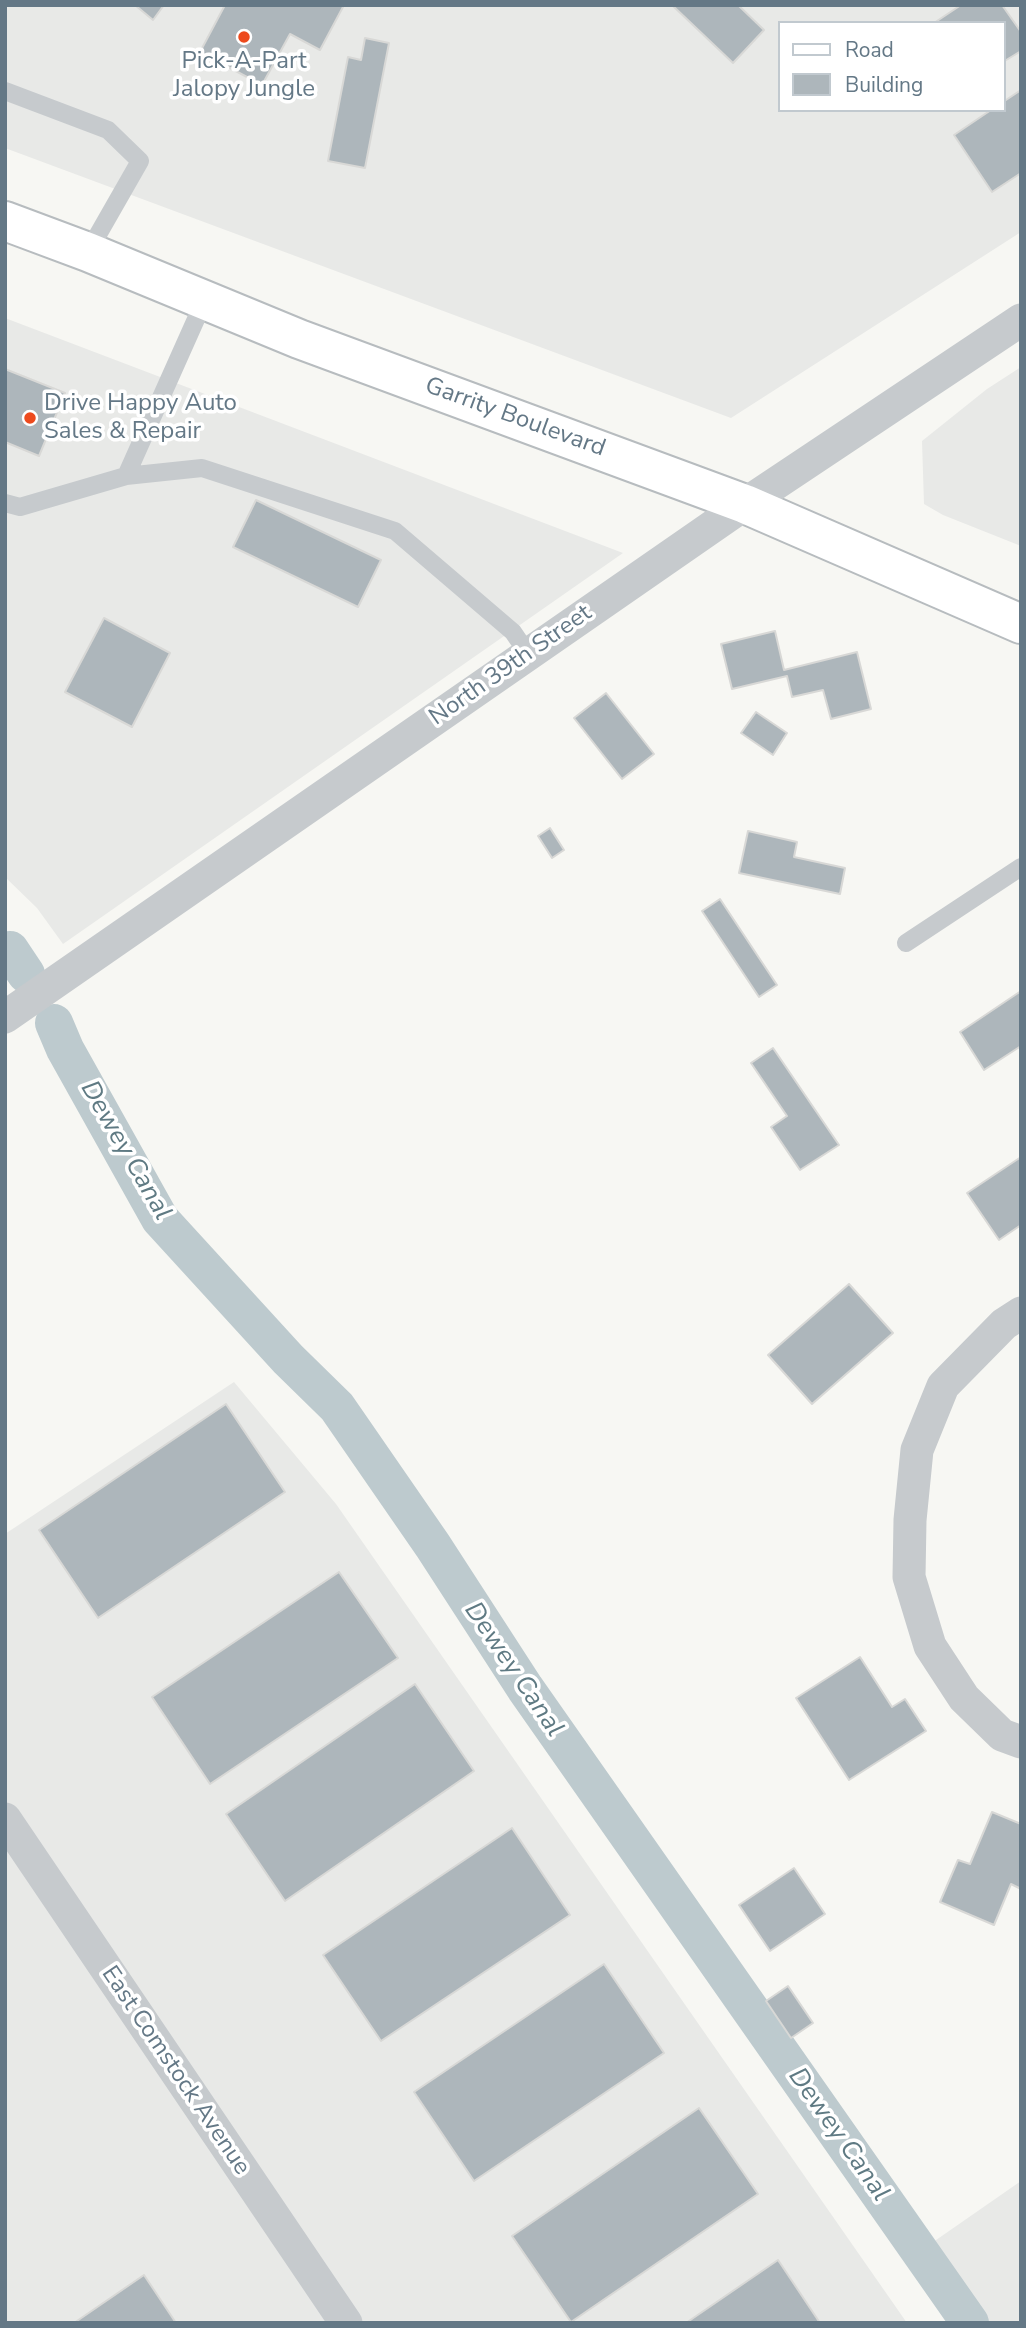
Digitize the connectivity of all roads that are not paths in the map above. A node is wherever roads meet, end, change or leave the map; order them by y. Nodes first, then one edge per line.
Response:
1 (5, 91) edge
2 (5, 221) edge
3 (88, 252) junction
4 (205, 299) junction
5 (1021, 320) edge
6 (126, 476) junction
7 (5, 503) edge
8 (745, 503) junction
9 (1021, 624) edge
10 (528, 654) junction
11 (1021, 867) edge
12 (906, 943) dead end
13 (5, 1017) edge
14 (1021, 1313) edge
15 (1021, 1742) edge
16 (5, 1819) edge
17 (346, 2323) edge

1 - 3 lane
2 - 3 main road, Garrity Boulevard
3 - 4 main road, Garrity Boulevard
4 - 6 lane
4 - 8 main road, Garrity Boulevard
5 - 8 street, North 39th Street
6 - 7 lane
6 - 10 lane
8 - 9 main road, Garrity Boulevard
8 - 10 street, North 39th Street
10 - 13 street, North 39th Street
11 - 12 lane
14 - 15 street
16 - 17 street, East Comstock Avenue

